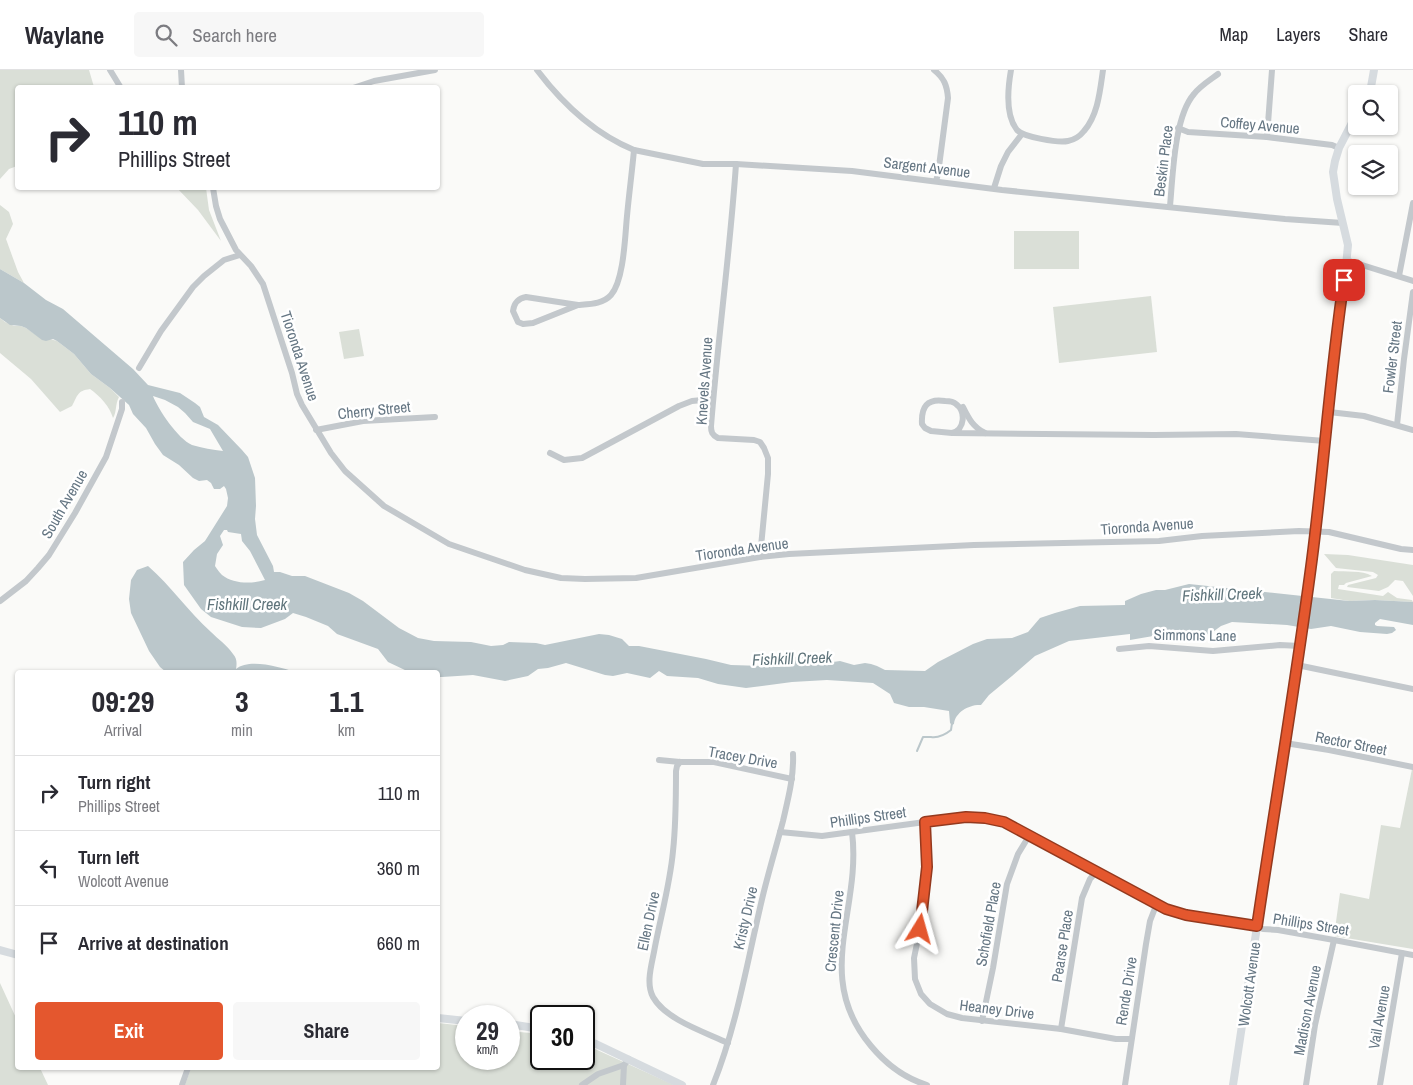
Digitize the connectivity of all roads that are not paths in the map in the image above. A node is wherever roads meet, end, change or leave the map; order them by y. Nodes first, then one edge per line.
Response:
1 (110, 70) edge
2 (181, 70) edge
3 (435, 70) edge
4 (537, 70) edge
5 (934, 70) edge
6 (1011, 70) edge
7 (1103, 70) edge
8 (1272, 70) edge
9 (1374, 70) edge
10 (1218, 74) dead end
11 (120, 85) edge
12 (182, 85) edge
13 (362, 85) edge
14 (1370, 85) edge
15 (1178, 128) junction
16 (1348, 131) edge
17 (1022, 134) junction
18 (1268, 137) junction
19 (1339, 148) junction
20 (634, 150) junction
21 (736, 164) junction
22 (936, 181) junction
23 (994, 188) junction
24 (213, 190) edge
25 (1413, 203) edge
26 (1170, 206) junction
27 (1343, 223) junction
28 (240, 255) junction
29 (1346, 260) junction
30 (1399, 276) junction
31 (1413, 281) edge
32 (1413, 292) edge
33 (578, 305) junction
34 (139, 368) dead end
35 (713, 399) junction
36 (122, 402) dead end
37 (956, 404) junction
38 (1329, 412) junction
39 (435, 417) dead end
40 (1397, 425) junction
41 (316, 430) junction
42 (1413, 430) edge
43 (952, 433) junction
44 (989, 434) junction
45 (1325, 441) junction
46 (550, 453) dead end
47 (1315, 531) junction
48 (1413, 550) edge
49 (760, 557) junction
50 (0, 601) edge
51 (1301, 644) junction
52 (1119, 649) dead end
53 (1297, 665) junction
54 (1413, 689) edge
55 (1285, 744) junction
56 (793, 754) dead end
57 (659, 760) dead end
58 (680, 762) junction
59 (1413, 766) edge
60 (792, 779) junction
61 (925, 822) junction
62 (780, 832) junction
63 (852, 832) junction
64 (1029, 836) junction
65 (1097, 871) junction
66 (1157, 903) junction
67 (1257, 926) junction
68 (1334, 940) junction
69 (0, 950) edge
70 (15, 953) edge
71 (1402, 953) junction
72 (1413, 955) edge
73 (440, 1018) edge
74 (455, 1020) edge
75 (982, 1021) junction
76 (1061, 1029) junction
77 (1131, 1039) junction
78 (728, 1043) junction
79 (595, 1044) edge
80 (626, 1062) junction
81 (187, 1070) edge
82 (182, 1085) edge
83 (582, 1085) edge
84 (622, 1085) edge
85 (682, 1085) edge
86 (713, 1085) edge
87 (926, 1085) edge
88 (1125, 1085) edge
89 (1234, 1085) edge
90 (1306, 1085) edge
91 (1380, 1085) edge

1 - 11 street
2 - 12 street
3 - 13 street
4 - 20 street, Sargent Avenue
5 - 22 street
6 - 17 street
7 - 17 street
8 - 18 street
9 - 14 main road
10 - 15 street, Beskin Place
15 - 18 street, Coffey Avenue
15 - 26 street, Beskin Place
16 - 19 main road, Wolcott Avenue
17 - 23 street
18 - 19 street, Coffey Avenue
19 - 27 main road, Wolcott Avenue
20 - 21 street, Sargent Avenue
20 - 33 street
21 - 22 street, Sargent Avenue
21 - 35 street, Knevels Avenue
22 - 23 street, Sargent Avenue
23 - 26 street, Sargent Avenue
24 - 28 street
25 - 30 street
26 - 27 street, Sargent Avenue
27 - 29 main road, Wolcott Avenue
28 - 34 street
28 - 41 street, Tioronda Avenue
29 - 30 street
29 - 38 main road, Wolcott Avenue
30 - 31 street
32 - 40 street, Fowler Street
33 - 33 street
35 - 46 street
35 - 49 street, Knevels Avenue
36 - 50 street, South Avenue
37 - 43 street
37 - 43 street
37 - 44 street
38 - 40 street
38 - 45 main road, Wolcott Avenue
39 - 41 street, Cherry Street
40 - 42 street
41 - 49 street, Tioronda Avenue
43 - 44 street
44 - 45 street
45 - 47 main road, Wolcott Avenue
47 - 48 street, Tioronda Avenue
47 - 49 street, Tioronda Avenue
47 - 51 main road, Wolcott Avenue
51 - 52 street, Simmons Lane
51 - 53 main road, Wolcott Avenue
53 - 54 street
53 - 55 main road, Wolcott Avenue
55 - 59 street, Rector Street
55 - 67 main road, Wolcott Avenue
56 - 60 street, Kristy Drive
57 - 58 street, Tracey Drive
58 - 60 street, Tracey Drive
58 - 78 street, Ellen Drive
60 - 62 street, Kristy Drive
61 - 63 street, Phillips Street
61 - 64 street, Phillips Street
61 - 75 street, Heaney Drive
62 - 63 street, Phillips Street
62 - 78 street, Kristy Drive
63 - 87 street, Crescent Drive
64 - 65 street, Phillips Street
64 - 75 street, Schofield Place
65 - 66 street, Phillips Street
65 - 76 street, Pearse Place
66 - 67 street, Phillips Street
66 - 77 street, Rende Drive
67 - 68 street, Phillips Street
67 - 89 main road, Wolcott Avenue
68 - 71 street, Phillips Street
68 - 90 street, Madison Avenue
69 - 70 main road
71 - 72 street, Phillips Street
71 - 91 street, Vail Avenue
73 - 74 main road
75 - 76 street, Heaney Drive
76 - 77 street, Heaney Drive
77 - 88 street, Rende Drive
78 - 86 street, Kristy Drive
79 - 80 main road
80 - 83 street
80 - 84 street
80 - 85 main road
81 - 82 street

